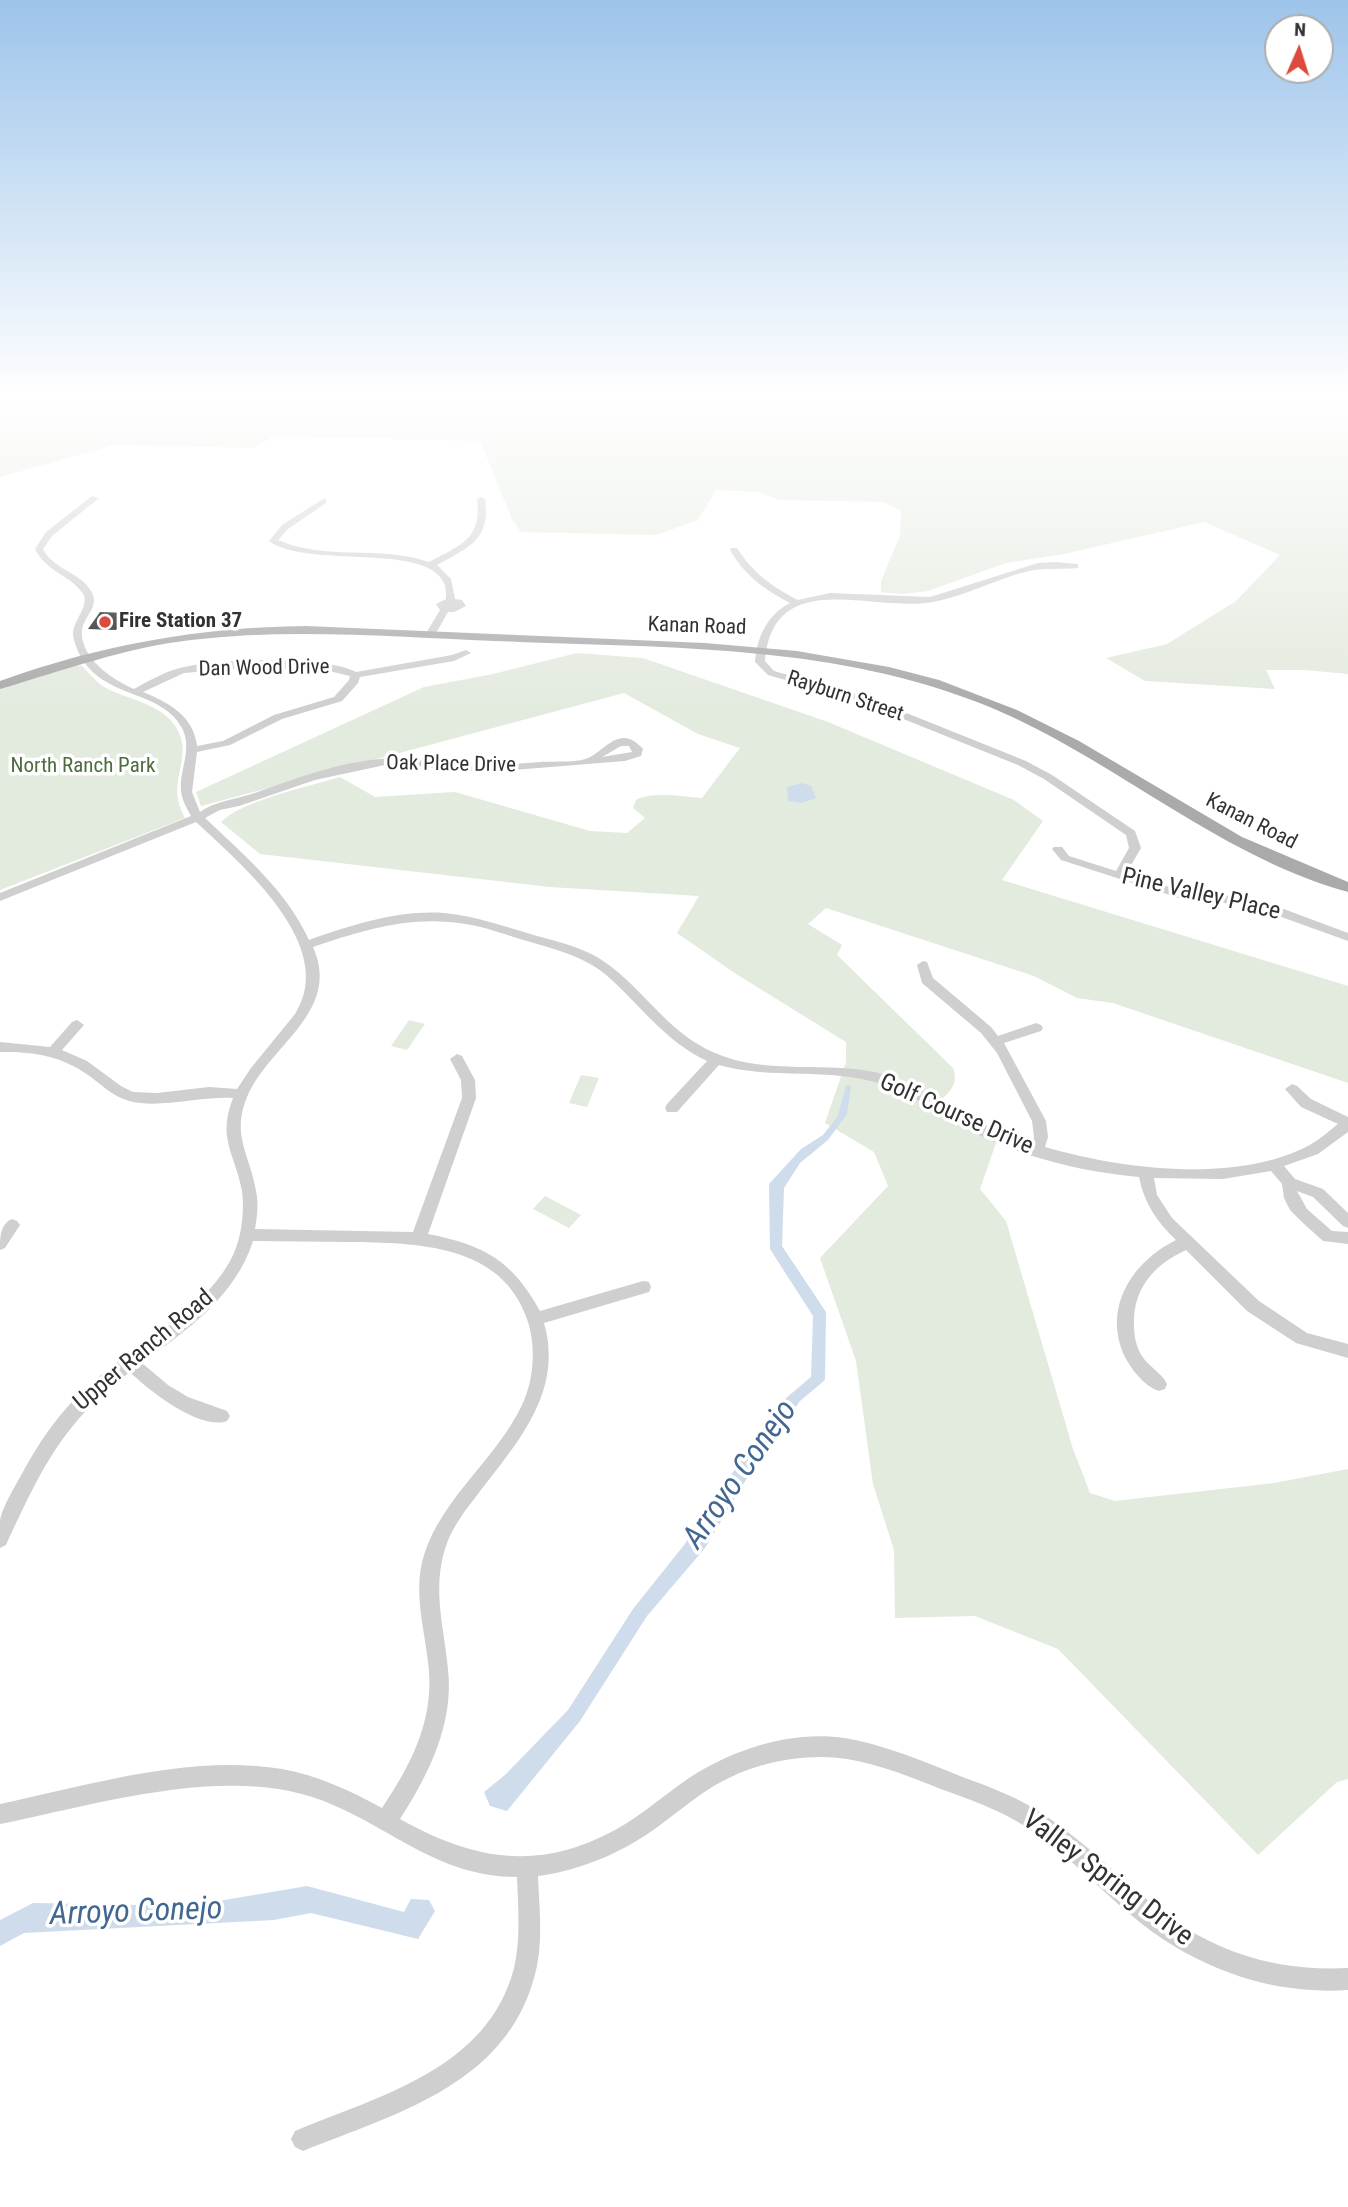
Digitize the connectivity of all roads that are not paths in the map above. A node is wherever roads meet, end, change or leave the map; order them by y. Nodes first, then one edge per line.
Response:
1 (90, 502) edge
2 (322, 502) edge
3 (482, 502) edge
4 (734, 550) dead end
5 (429, 566) junction
6 (1075, 566) dead end
7 (797, 603) junction
8 (431, 632) junction
9 (762, 646) junction
10 (85, 652) junction
11 (466, 653) dead end
12 (355, 675) junction
13 (0, 676) edge
14 (0, 685) edge
15 (135, 692) junction
16 (193, 750) junction
17 (591, 761) dead end
18 (202, 816) junction
19 (1058, 849) dead end
20 (1348, 875) edge
21 (1119, 876) junction
22 (1348, 887) edge
23 (0, 897) edge
24 (1348, 937) edge
25 (306, 945) junction
26 (923, 965) dead end
27 (77, 1025) dead end
28 (1036, 1028) dead end
29 (996, 1041) junction
30 (0, 1047) edge
31 (53, 1052) junction
32 (457, 1059) dead end
33 (716, 1059) junction
34 (1292, 1089) dead end
35 (241, 1094) junction
36 (672, 1108) dead end
37 (1348, 1124) edge
38 (1036, 1152) junction
39 (1275, 1165) junction
40 (1146, 1173) junction
41 (1290, 1182) junction
42 (1348, 1222) edge
43 (12, 1225) dead end
44 (246, 1235) junction
45 (419, 1237) junction
46 (1348, 1238) edge
47 (1187, 1242) junction
48 (0, 1244) edge
49 (643, 1287) dead end
50 (535, 1319) junction
51 (1348, 1351) edge
52 (131, 1363) junction
53 (1159, 1384) dead end
54 (220, 1416) dead end
55 (0, 1539) edge
56 (0, 1814) edge
57 (385, 1822) junction
58 (527, 1866) junction
59 (1348, 1979) edge
60 (303, 2139) dead end

1 - 10 street
2 - 5 street
3 - 5 street
4 - 7 street
5 - 8 street
6 - 7 street
7 - 9 street
8 - 9 main road, Kanan Road
8 - 10 main road, Kanan Road
9 - 20 main road, Kanan Road
9 - 21 street, Rayburn Street
9 - 22 main road, Kanan Road
10 - 13 main road, Kanan Road
10 - 14 main road, Kanan Road
10 - 15 street
11 - 12 street
12 - 15 street, Dan Wood Drive
12 - 16 street
15 - 16 street
16 - 18 street, Upper Ranch Road
17 - 18 street, Oak Place Drive
18 - 23 street, Oak Place Drive
18 - 25 street, Upper Ranch Road
19 - 21 street, Pine Valley Place
21 - 24 street, Pine Valley Place
25 - 33 street, Golf Course Drive
25 - 35 street, Upper Ranch Road
26 - 29 street
27 - 31 street
28 - 29 street
29 - 38 street
30 - 31 street
31 - 35 street
32 - 45 street
33 - 36 street
33 - 38 street, Golf Course Drive
34 - 37 street
35 - 44 street, Upper Ranch Road
37 - 39 street, Golf Course Drive
38 - 40 street, Golf Course Drive
39 - 40 street, Golf Course Drive
39 - 41 street
40 - 47 street
41 - 42 street
41 - 46 street
43 - 48 street
44 - 45 street
44 - 52 street, Upper Ranch Road
45 - 50 street
47 - 51 street
47 - 53 street
49 - 50 street
50 - 57 street
52 - 54 street
52 - 55 street, Upper Ranch Road
56 - 57 street, Valley Spring Drive
57 - 58 street, Valley Spring Drive
58 - 59 street, Valley Spring Drive
58 - 60 street

